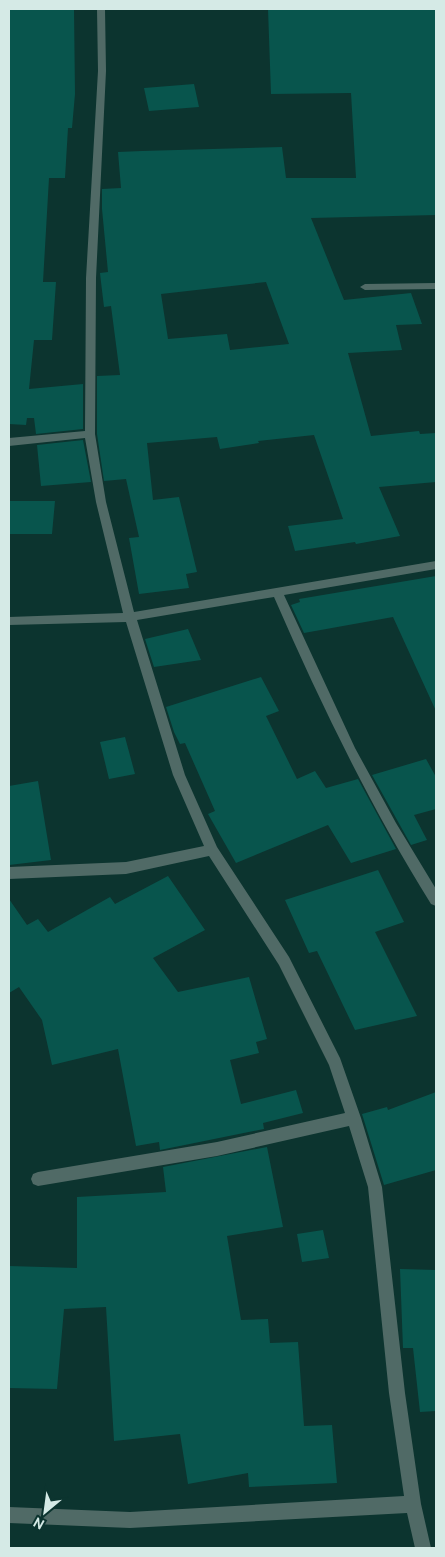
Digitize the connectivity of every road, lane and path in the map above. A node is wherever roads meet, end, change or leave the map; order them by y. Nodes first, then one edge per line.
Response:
1 (101, 9) edge
2 (436, 286) edge
3 (365, 288) dead end
4 (90, 434) junction
5 (9, 442) edge
6 (436, 565) edge
7 (278, 594) junction
8 (130, 617) junction
9 (9, 621) edge
10 (212, 850) junction
11 (9, 873) edge
12 (436, 900) edge
13 (354, 1118) junction
14 (38, 1179) dead end
15 (413, 1504) junction
16 (9, 1515) edge
17 (423, 1548) edge

1 - 4 street
2 - 3 street
4 - 5 street
4 - 8 street
6 - 7 street
7 - 8 street
7 - 12 street
8 - 9 street
8 - 10 street
10 - 11 street
10 - 13 street
13 - 14 street
13 - 15 street
15 - 16 street
15 - 17 street

